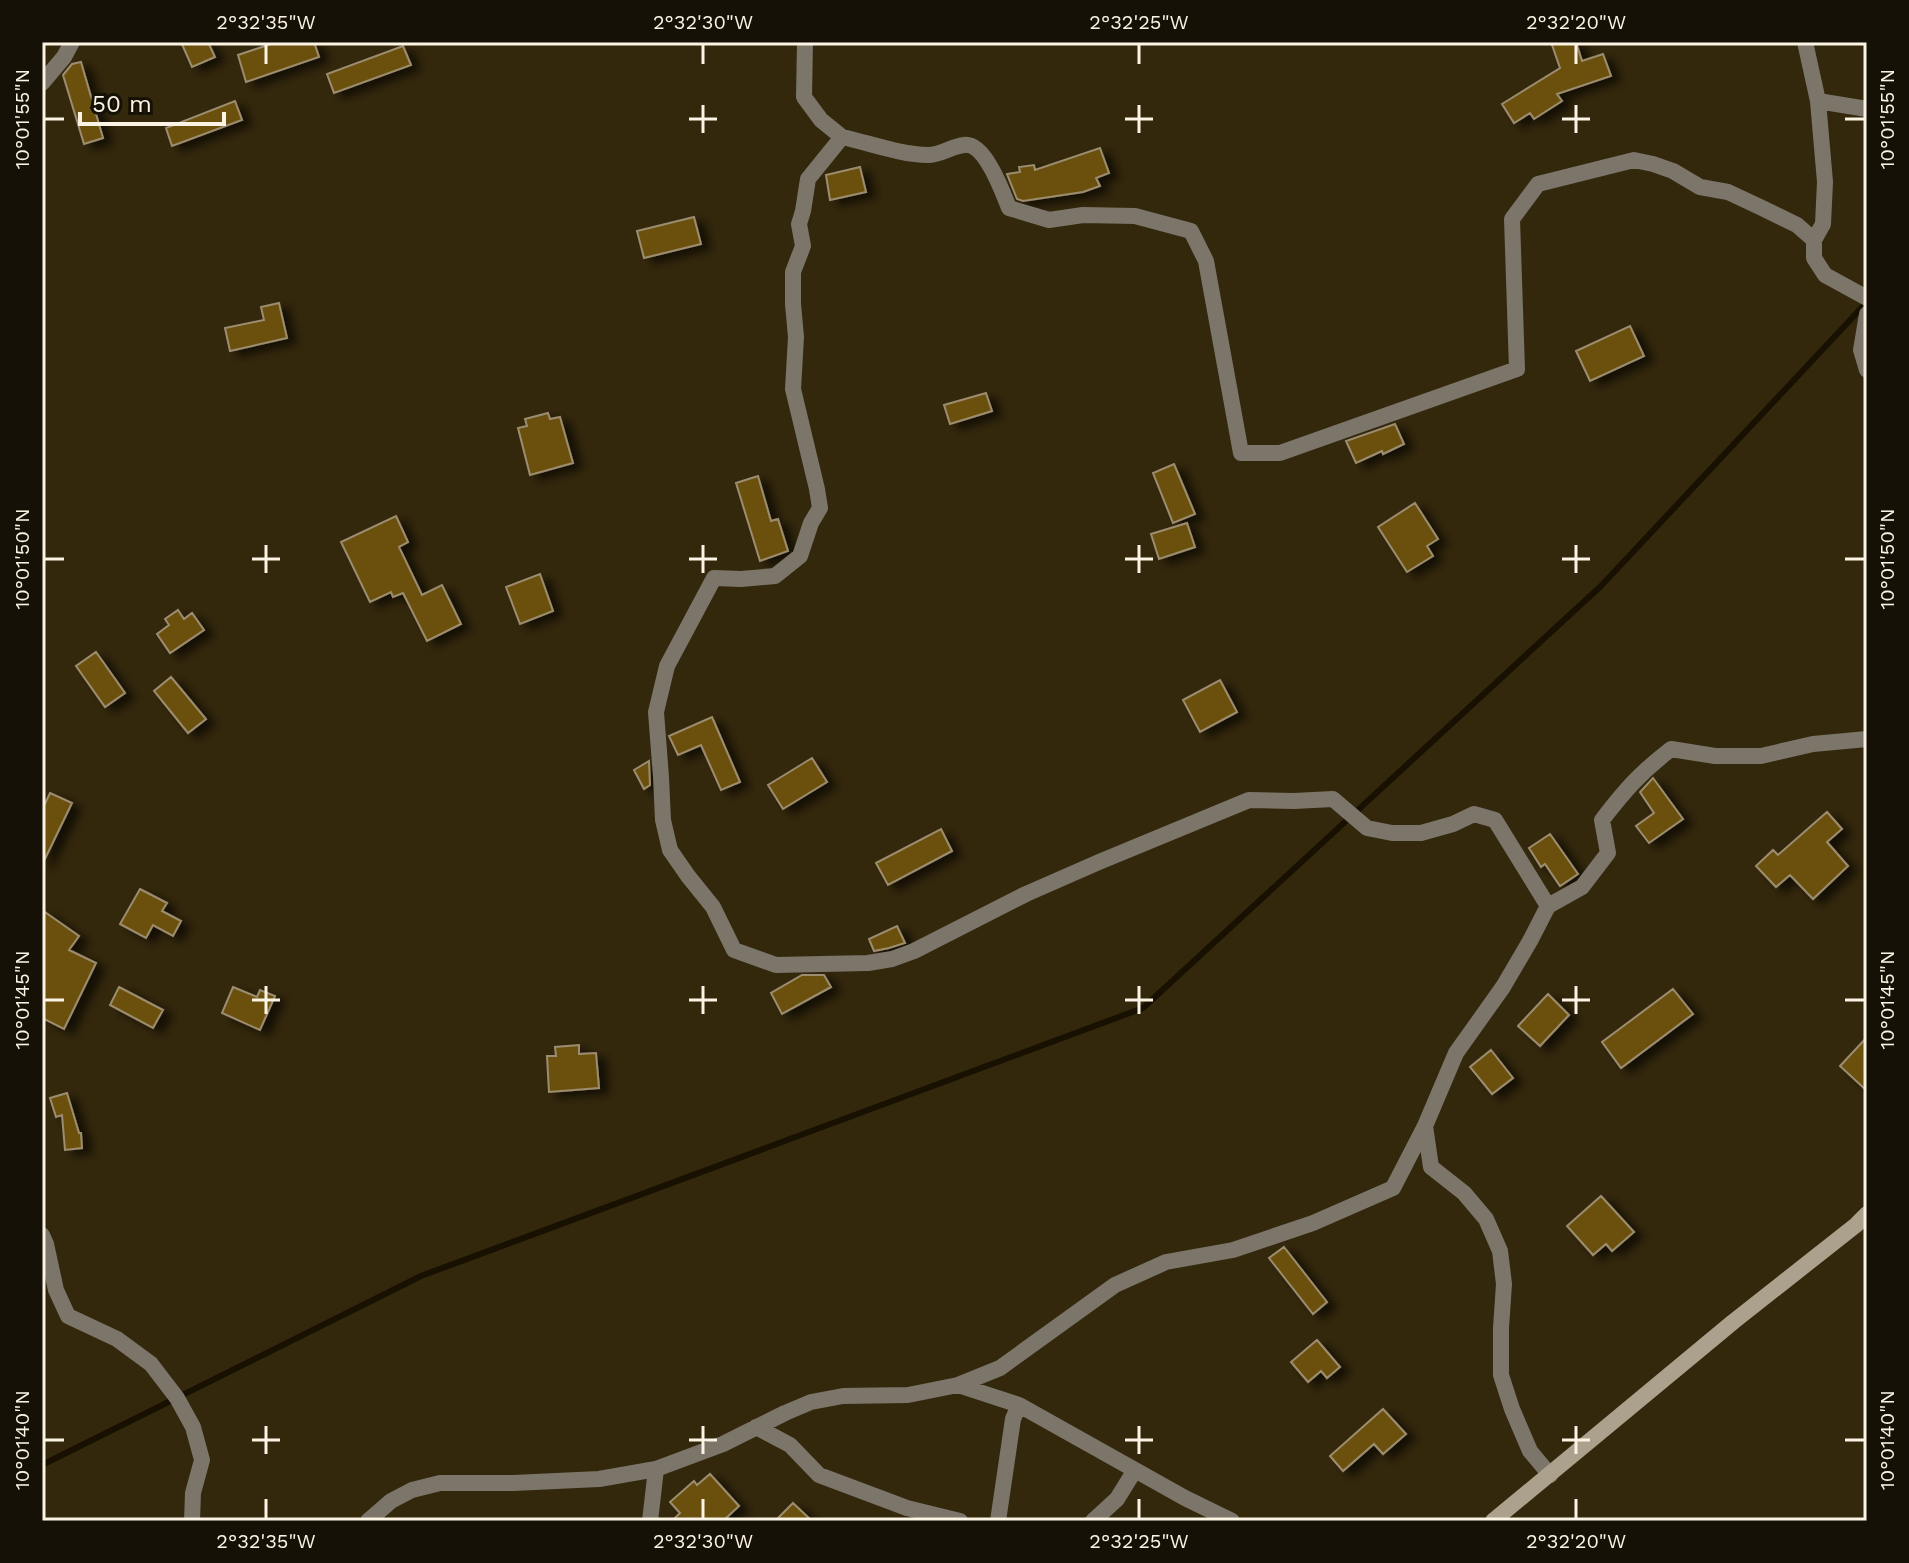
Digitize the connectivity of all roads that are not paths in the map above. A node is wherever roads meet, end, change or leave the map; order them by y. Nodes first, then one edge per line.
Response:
1 (72, 42) edge
2 (805, 42) edge
3 (1805, 42) edge
4 (42, 83) edge
5 (1818, 101) junction
6 (1867, 109) edge
7 (842, 137) junction
8 (1814, 240) junction
9 (1867, 298) edge
10 (1867, 314) edge
11 (1867, 370) edge
12 (1867, 739) edge
13 (1548, 906) junction
14 (1425, 1126) junction
15 (1867, 1214) edge
16 (42, 1235) edge
17 (958, 1385) junction
18 (1019, 1405) junction
19 (756, 1427) junction
20 (656, 1469) junction
21 (1135, 1470) junction
22 (1550, 1475) junction
23 (192, 1521) edge
24 (368, 1521) edge
25 (650, 1521) edge
26 (960, 1521) edge
27 (998, 1521) edge
28 (1093, 1521) edge
29 (1232, 1521) edge
30 (1493, 1521) edge

1 - 4 street
2 - 7 street
3 - 5 street
5 - 6 street
5 - 8 street
7 - 8 street
7 - 13 street
8 - 9 street
10 - 11 street
12 - 13 street
13 - 14 street
14 - 17 street
14 - 22 street
15 - 22 street
16 - 23 street
17 - 18 street
17 - 19 street
18 - 21 street
18 - 27 street
19 - 20 street
19 - 26 street
20 - 24 street
20 - 25 street
21 - 28 street
21 - 29 street
22 - 30 street

